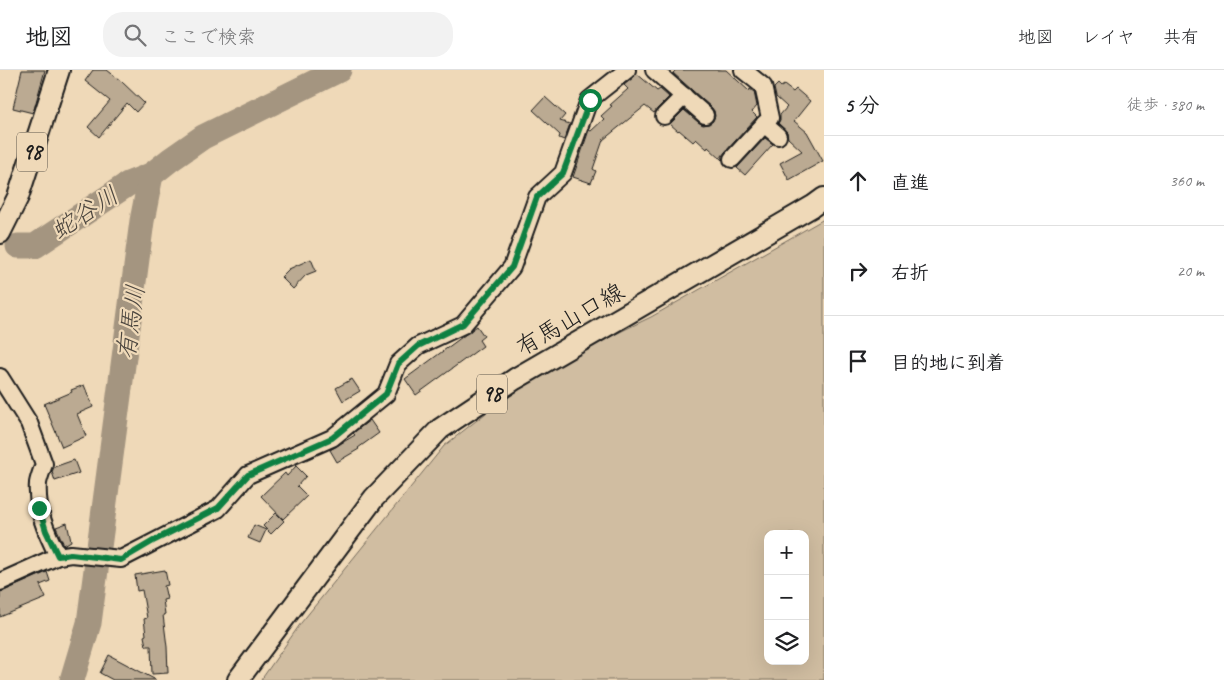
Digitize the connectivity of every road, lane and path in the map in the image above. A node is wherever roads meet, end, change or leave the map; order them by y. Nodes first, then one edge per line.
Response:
1 (59, 70) edge
2 (628, 70) edge
3 (654, 70) edge
4 (743, 70) edge
5 (684, 96) junction
6 (705, 115) dead end
7 (664, 116) dead end
8 (764, 124) junction
9 (778, 136) dead end
10 (732, 159) dead end
11 (824, 198) edge
12 (0, 233) edge
13 (0, 377) edge
14 (65, 555) junction
15 (0, 582) edge
16 (238, 680) edge

1 - 12 main road, 98
2 - 14 street
3 - 5 street
4 - 8 street
5 - 6 street
5 - 7 street
8 - 9 street
8 - 10 street
11 - 16 main road, 有馬山口線 / 98
13 - 14 street
14 - 15 street

